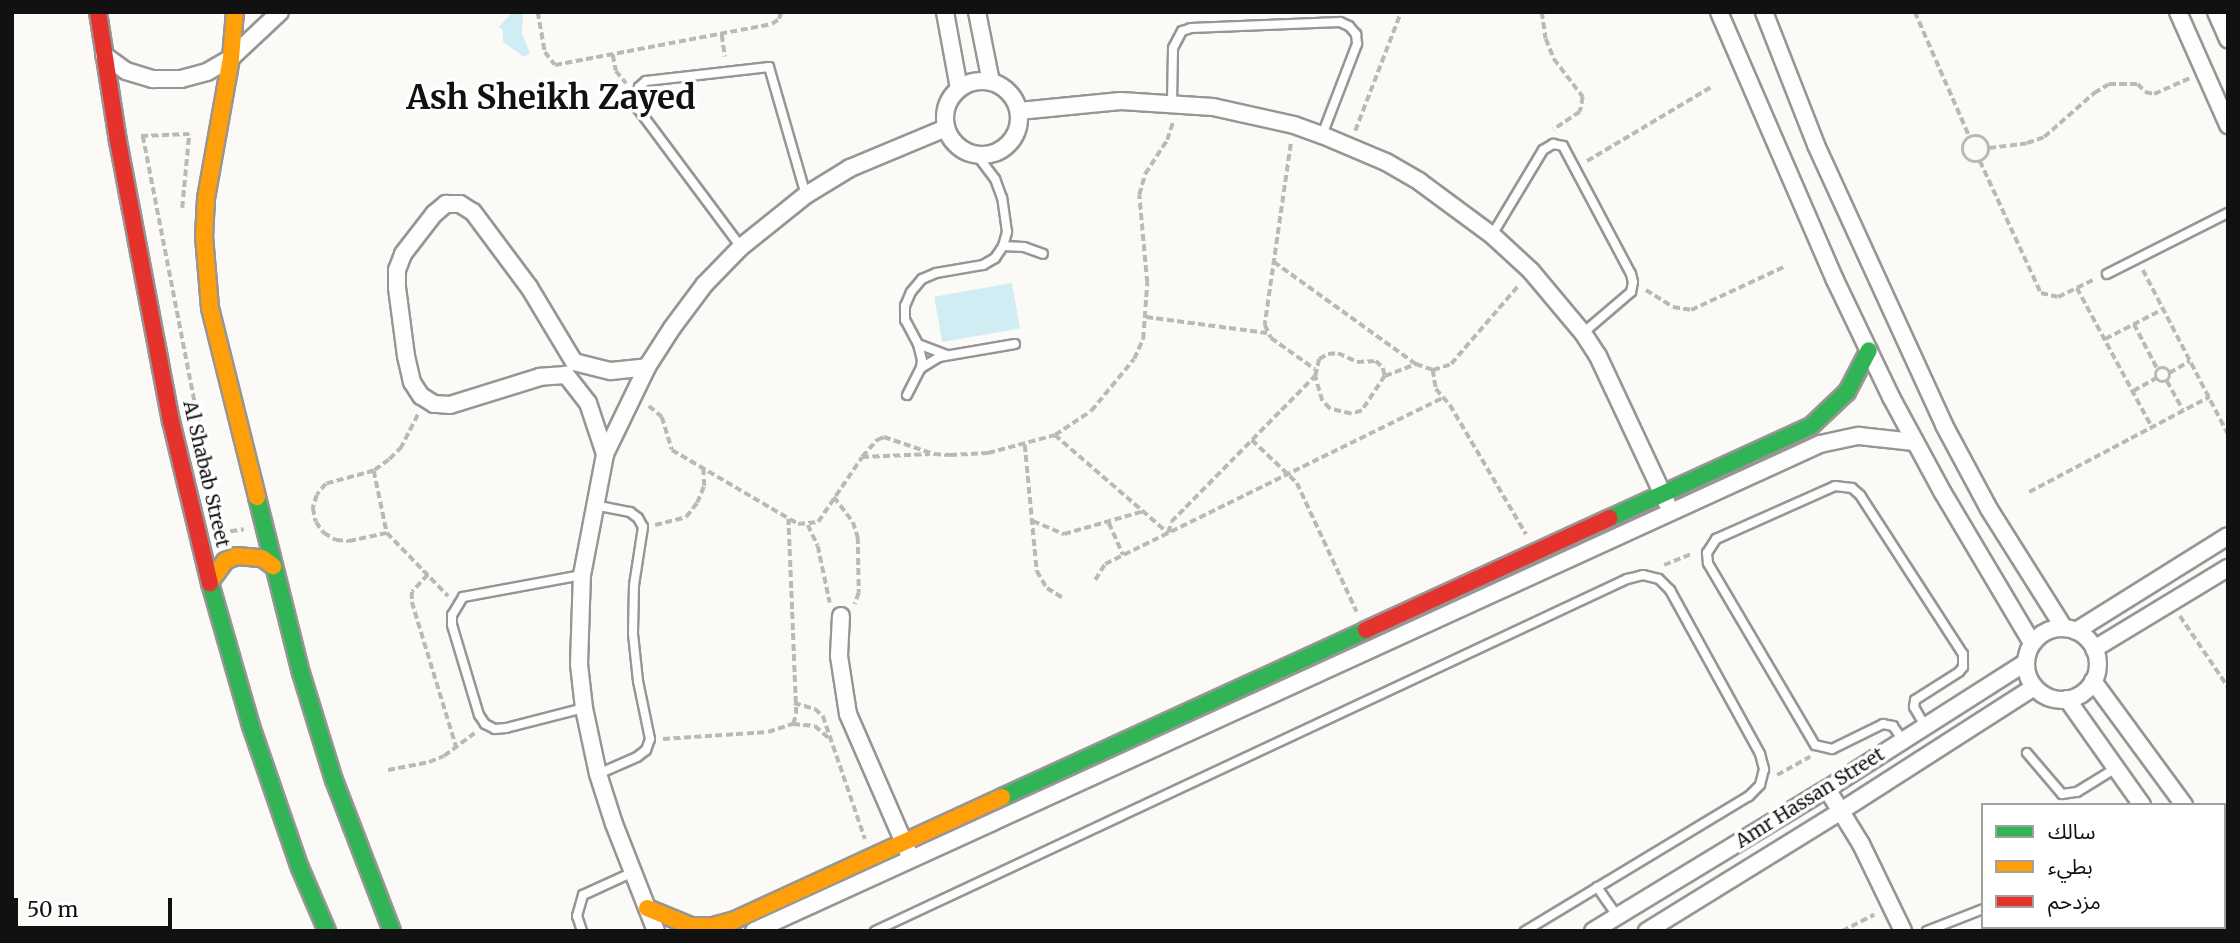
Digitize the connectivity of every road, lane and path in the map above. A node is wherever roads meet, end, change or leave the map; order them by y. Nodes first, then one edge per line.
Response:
1 (98, 12) edge
2 (235, 12) edge
3 (280, 12) edge
4 (538, 12) edge
5 (781, 12) edge
6 (945, 12) edge
7 (977, 12) edge
8 (1401, 12) edge
9 (1542, 12) edge
10 (1719, 12) edge
11 (1764, 12) edge
12 (1915, 12) edge
13 (2178, 12) edge
14 (2216, 12) edge
15 (722, 35) junction
16 (2228, 39) edge
17 (104, 55) junction
18 (613, 55) junction
19 (231, 58) junction
20 (727, 71) junction
21 (2204, 72) junction
22 (991, 82) junction
23 (639, 87) junction
24 (1711, 87) dead end
25 (959, 88) junction
26 (1172, 103) junction
27 (1019, 111) junction
28 (1294, 125) junction
29 (2228, 125) edge
30 (946, 128) junction
31 (1322, 135) junction
32 (144, 136) junction
33 (216, 137) junction
34 (1970, 138) junction
35 (118, 141) junction
36 (1553, 144) junction
37 (1350, 145) junction
38 (1989, 148) junction
39 (976, 154) junction
40 (1980, 161) junction
41 (1576, 167) junction
42 (806, 195) junction
43 (2228, 214) edge
44 (1492, 235) junction
45 (1003, 246) junction
46 (741, 247) junction
47 (1043, 254) dead end
48 (2137, 259) junction
49 (1274, 262) junction
50 (1786, 266) dead end
51 (1531, 271) junction
52 (2107, 274) joint
53 (1633, 282) junction
54 (2077, 288) junction
55 (2163, 309) junction
56 (1146, 317) junction
57 (2134, 324) junction
58 (1267, 333) junction
59 (1583, 333) junction
60 (2105, 339) junction
61 (918, 344) junction
62 (1015, 344) dead end
63 (1870, 351) junction
64 (949, 355) junction
65 (2190, 362) junction
66 (1416, 364) junction
67 (647, 367) junction
68 (570, 368) junction
69 (922, 368) junction
70 (1315, 369) junction
71 (1433, 370) junction
72 (2158, 370) junction
73 (2169, 373) junction
74 (1315, 376) junction
75 (1385, 376) junction
76 (2156, 378) junction
77 (2167, 381) junction
78 (2133, 391) junction
79 (633, 394) junction
80 (907, 395) dead end
81 (421, 396) junction
82 (2209, 397) junction
83 (1442, 398) junction
84 (2183, 410) junction
85 (1811, 426) junction
86 (2152, 427) junction
87 (2228, 433) edge
88 (1055, 435) junction
89 (1252, 440) junction
90 (1914, 442) junction
91 (1820, 444) junction
92 (1025, 445) junction
93 (605, 454) junction
94 (934, 454) junction
95 (862, 457) junction
96 (207, 467) dead end
97 (703, 467) junction
98 (374, 471) junction
99 (1289, 473) junction
100 (1661, 492) junction
101 (2029, 492) dead end
102 (834, 497) junction
103 (593, 505) junction
104 (1145, 511) junction
105 (1671, 511) junction
106 (789, 519) junction
107 (218, 520) dead end
108 (1033, 521) junction
109 (1108, 523) junction
110 (263, 524) junction
111 (808, 524) junction
112 (643, 527) junction
113 (220, 533) junction
114 (387, 533) junction
115 (1168, 533) junction
116 (2228, 536) edge
117 (200, 538) junction
118 (1711, 545) junction
119 (1535, 550) junction
120 (1123, 555) junction
121 (273, 566) junction
122 (2228, 568) edge
123 (428, 575) junction
124 (582, 575) junction
125 (1643, 575) junction
126 (1095, 580) dead end
127 (210, 582) junction
128 (1440, 594) junction
129 (1063, 598) dead end
130 (2172, 602) junction
131 (456, 605) junction
132 (1451, 614) junction
133 (841, 616) junction
134 (1364, 629) junction
135 (2070, 629) junction
136 (2032, 643) junction
137 (2094, 649) junction
138 (2026, 662) junction
139 (2093, 681) junction
140 (2034, 687) junction
141 (2228, 687) edge
142 (1213, 699) junction
143 (2067, 699) junction
144 (794, 703) junction
145 (584, 708) junction
146 (1222, 719) junction
147 (485, 724) junction
148 (793, 724) junction
149 (1925, 726) junction
150 (1129, 738) junction
151 (650, 739) junction
152 (831, 740) junction
153 (1903, 740) junction
154 (456, 746) junction
155 (1823, 749) junction
156 (2027, 753) dead end
157 (1138, 758) junction
158 (2116, 768) junction
159 (388, 770) dead end
160 (598, 774) junction
161 (1760, 785) junction
162 (1827, 789) junction
163 (2141, 803) edge
164 (2183, 803) edge
165 (1842, 811) junction
166 (903, 842) junction
167 (871, 857) junction
168 (911, 858) junction
169 (633, 872) junction
170 (1597, 887) junction
171 (647, 908) junction
172 (1981, 910) edge
173 (1895, 912) junction
174 (1617, 916) junction
175 (327, 931) edge
176 (392, 931) edge
177 (582, 931) edge
178 (656, 931) edge
179 (754, 931) edge
180 (875, 931) edge
181 (1525, 931) edge
182 (1593, 931) edge
183 (1627, 931) edge
184 (1647, 931) edge
185 (1842, 931) edge
186 (1903, 931) edge
187 (1927, 931) edge

1 - 17 street, Al Shabab Street
2 - 19 street
3 - 19 street
4 - 18 path
5 - 15 path
6 - 25 street
7 - 22 street
8 - 37 path
9 - 36 path
10 - 63 street
11 - 135 street
12 - 34 path
13 - 21 street
14 - 16 street
15 - 18 path
15 - 20 path
17 - 19 street
17 - 35 street, Al Shabab Street
18 - 23 path
19 - 33 street
20 - 23 lane
20 - 42 lane
21 - 29 street
21 - 38 path
22 - 25 street
22 - 27 street
23 - 46 lane
24 - 41 path
25 - 30 street
26 - 27 street
26 - 28 street
26 - 31 lane
26 - 56 path
27 - 39 street
28 - 31 street
28 - 49 path
30 - 39 street
30 - 42 street
31 - 37 street
32 - 33 path
32 - 35 path
32 - 96 path
33 - 110 street
34 - 38 path
34 - 40 path
35 - 117 street, Al Shabab Street
36 - 41 lane
36 - 44 lane
37 - 44 street
38 - 40 path
39 - 45 lane
40 - 54 path
41 - 53 lane
42 - 46 street
43 - 48 lane
44 - 51 street
45 - 47 lane
45 - 61 lane
46 - 67 street
48 - 52 lane
48 - 55 path
49 - 58 path
49 - 66 path
50 - 53 path
51 - 59 street
51 - 71 path
52 - 54 path
53 - 59 lane
54 - 60 path
55 - 57 path
55 - 65 path
56 - 58 path
56 - 88 path
57 - 60 path
57 - 72 path
58 - 70 path
59 - 100 street
60 - 78 path
61 - 64 lane
61 - 69 lane
62 - 64 lane
63 - 85 street
63 - 90 street
64 - 69 lane
65 - 73 path
65 - 82 path
66 - 71 path
66 - 75 path
67 - 68 street
67 - 79 street
68 - 81 street
68 - 81 street
68 - 93 street
69 - 80 lane
70 - 74 path
70 - 75 path
71 - 83 path
72 - 73 path
72 - 76 path
73 - 77 path
74 - 75 path
74 - 89 path
76 - 77 path
76 - 78 path
77 - 84 path
78 - 86 path
79 - 93 street
79 - 97 path
81 - 98 path
82 - 84 path
82 - 87 path
83 - 99 path
83 - 119 path
84 - 86 path
85 - 91 street
85 - 100 street
86 - 101 path
88 - 92 path
88 - 104 path
89 - 99 path
89 - 115 path
90 - 91 street
90 - 136 street
91 - 105 street
92 - 94 path
92 - 108 path
93 - 103 street
94 - 95 path
94 - 95 path
95 - 102 path
97 - 106 path
97 - 112 path
98 - 114 path
98 - 114 path
99 - 115 path
99 - 134 path
100 - 105 street
100 - 119 street
102 - 111 path
102 - 133 path
103 - 112 lane
103 - 124 street
104 - 109 path
104 - 115 path
105 - 132 street
106 - 111 path
106 - 144 path
107 - 113 path
108 - 109 path
108 - 129 path
109 - 120 path
110 - 113 path
110 - 121 street
111 - 133 path
112 - 151 lane
113 - 117 path
114 - 123 path
115 - 120 path
116 - 135 street
117 - 127 street, Al Shabab Street
118 - 125 path
118 - 149 lane
118 - 155 lane
119 - 128 street
120 - 126 path
121 - 127 street
121 - 176 street
122 - 130 street
123 - 131 path
123 - 154 path
124 - 131 lane
124 - 145 street
125 - 161 lane
125 - 180 lane
127 - 175 street, Al Shabab Street
128 - 132 street
128 - 134 street
130 - 137 street
130 - 141 path
131 - 147 lane
132 - 146 street
133 - 166 street
134 - 142 street
135 - 136 street
135 - 137 street
136 - 138 street
137 - 139 street
138 - 140 street
138 - 149 street, Amr Hassan Street
139 - 143 street
139 - 164 street
140 - 143 street
140 - 165 street, Amr Hassan Street
142 - 146 street
142 - 150 street
143 - 158 street
144 - 148 path
144 - 152 path
145 - 147 lane
145 - 160 street
146 - 157 street
147 - 154 path
148 - 151 path
148 - 152 path
149 - 153 street, Amr Hassan Street
150 - 157 street
150 - 166 street
151 - 160 lane
152 - 167 path
153 - 155 lane
153 - 162 street, Amr Hassan Street
154 - 159 path
155 - 161 path
156 - 158 lane
157 - 168 street
158 - 163 street
160 - 169 street
161 - 170 lane
162 - 165 street
162 - 174 street, Amr Hassan Street
165 - 173 street
165 - 184 street, Amr Hassan Street
166 - 167 street
166 - 168 street
167 - 171 street
168 - 179 street
169 - 171 street
169 - 177 lane
170 - 174 lane
170 - 181 lane
171 - 178 street
172 - 187 lane
173 - 185 path
173 - 186 street
174 - 182 street, Amr Hassan Street
174 - 183 street

